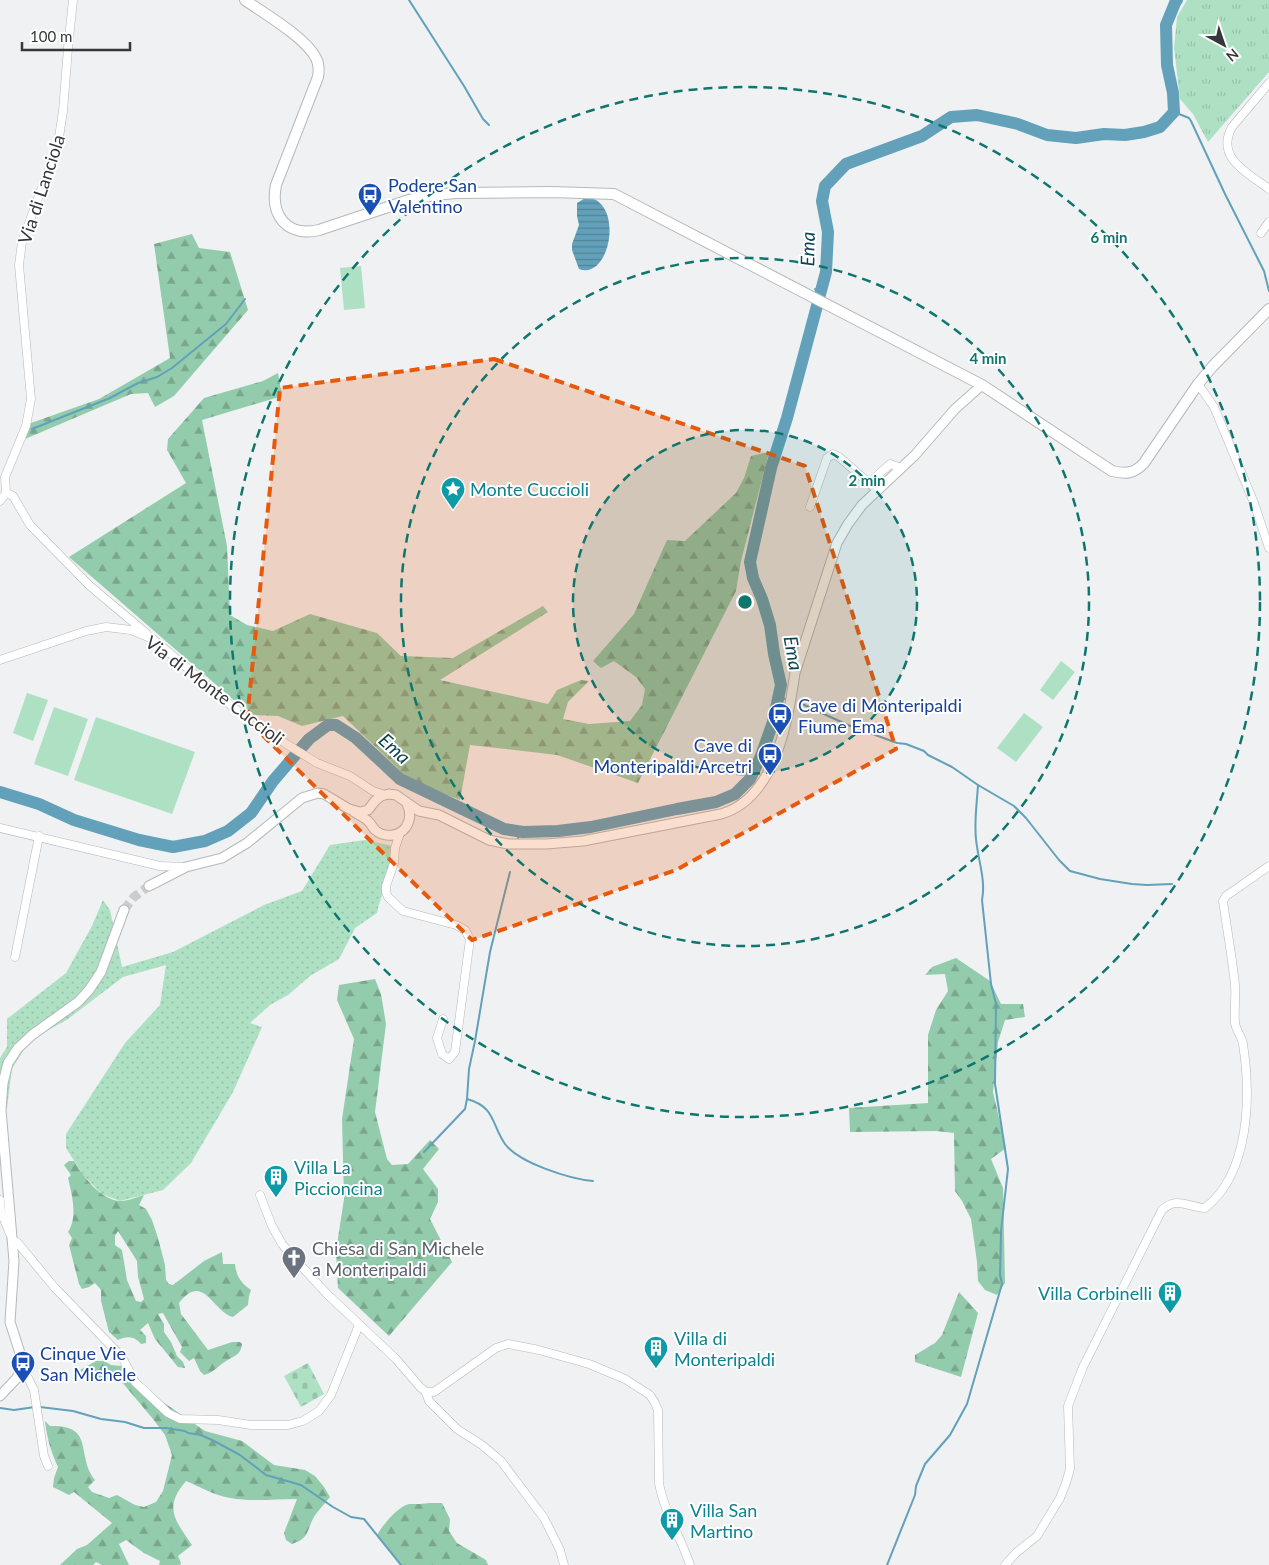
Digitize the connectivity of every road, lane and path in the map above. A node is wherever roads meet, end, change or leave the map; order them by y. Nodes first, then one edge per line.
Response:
1 (73, 0) edge
2 (245, 0) edge
3 (1269, 82) edge
4 (1269, 189) edge
5 (1269, 222) edge
6 (1261, 233) dead end
7 (1269, 309) edge
8 (1198, 384) junction
9 (982, 385) junction
10 (901, 468) junction
11 (869, 483) junction
12 (877, 490) junction
13 (6, 493) junction
14 (0, 501) edge
15 (810, 507) dead end
16 (1269, 548) edge
17 (153, 639) junction
18 (0, 660) edge
19 (366, 787) junction
20 (385, 795) junction
21 (407, 804) junction
22 (371, 807) junction
23 (349, 809) junction
24 (425, 812) junction
25 (410, 816) junction
26 (372, 826) junction
27 (0, 828) edge
28 (400, 833) junction
29 (39, 836) junction
30 (388, 836) junction
31 (395, 848) junction
32 (1269, 866) edge
33 (186, 867) junction
34 (149, 886) tunnel mouth
35 (124, 910) tunnel mouth
36 (16, 957) dead end
37 (443, 1019) dead end
38 (260, 1195) dead end
39 (0, 1200) edge
40 (1, 1212) edge
41 (11, 1239) junction
42 (360, 1325) junction
43 (21, 1373) junction
44 (426, 1392) junction
45 (0, 1396) edge
46 (48, 1466) dead end
47 (564, 1565) edge
48 (690, 1565) edge
49 (1005, 1565) edge

1 - 13 street, Via di Lanciola
2 - 9 main road
3 - 4 street
5 - 6 street
7 - 8 main road
8 - 9 main road
8 - 16 street
9 - 10 street
10 - 11 street
10 - 12 street
11 - 12 street
11 - 15 street
12 - 24 street
13 - 14 street
13 - 17 street
17 - 18 street, Via di Monte Cuccioli
17 - 19 street, Via di Monte Cuccioli
19 - 20 street, Via di Monte Cuccioli
19 - 22 street
20 - 21 street
20 - 22 street
21 - 24 street
21 - 25 street
22 - 23 street
22 - 26 street
23 - 26 street
23 - 33 street
24 - 25 street
25 - 28 street
26 - 30 street
27 - 29 street
28 - 30 street
28 - 31 street
29 - 33 street
29 - 36 street
30 - 31 street
31 - 37 street
32 - 49 street
33 - 34 street
35 - 41 street
38 - 42 street
39 - 40 street
40 - 41 street
41 - 42 street
41 - 43 street
42 - 44 street
43 - 45 street
43 - 46 street
44 - 47 street
44 - 48 street

